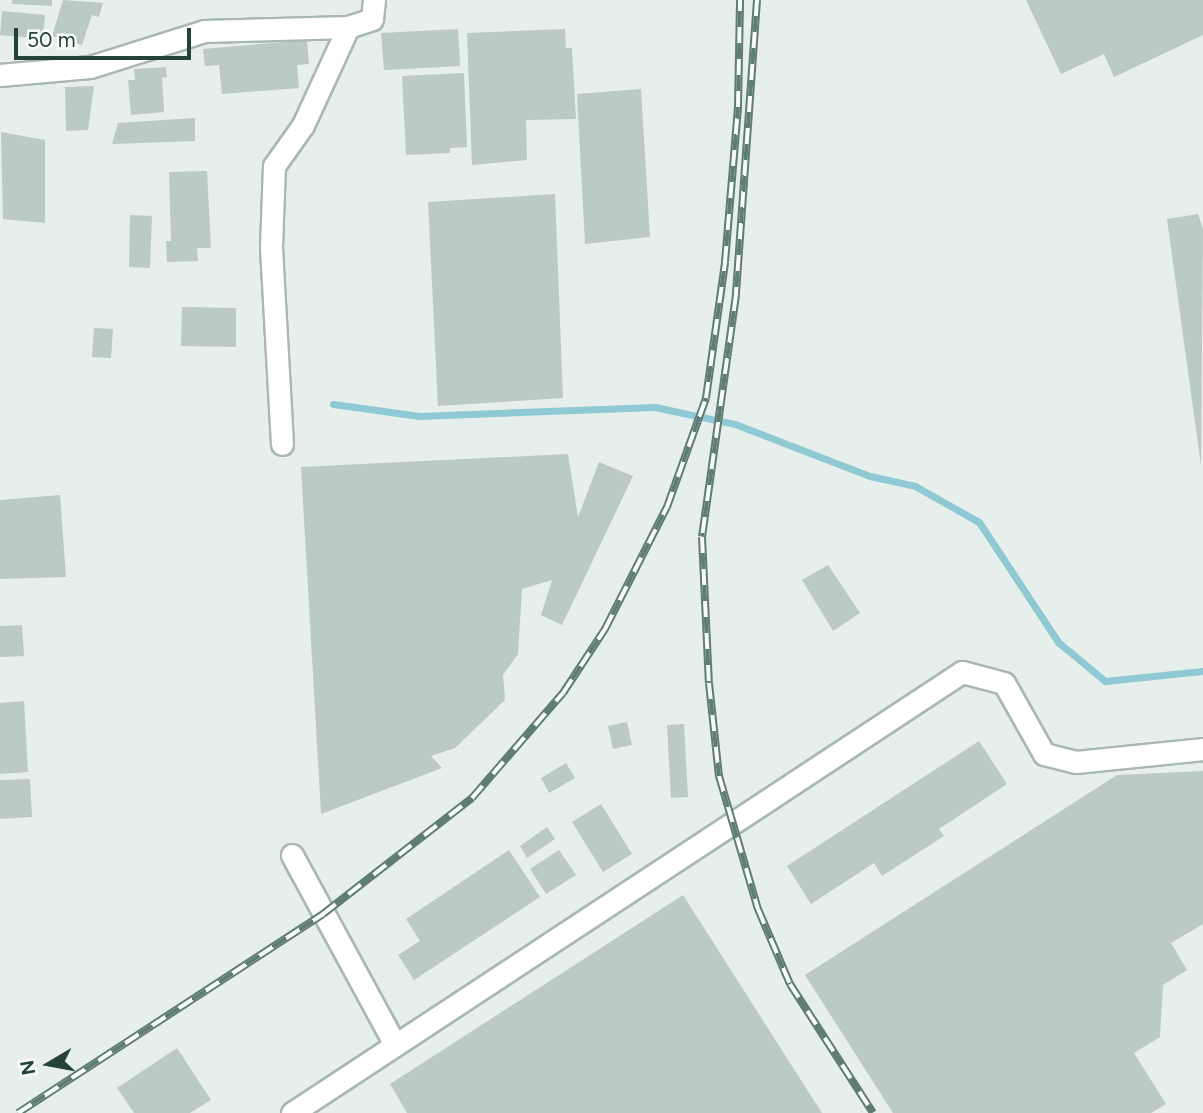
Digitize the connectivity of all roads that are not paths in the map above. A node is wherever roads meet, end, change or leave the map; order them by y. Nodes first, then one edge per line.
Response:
1 (374, 0) edge
2 (348, 27) junction
3 (0, 75) edge
4 (282, 444) dead end
5 (1203, 749) edge
6 (292, 855) dead end
7 (395, 1045) junction
8 (292, 1113) edge

1 - 2 street
2 - 3 street
2 - 4 street
5 - 7 street
6 - 7 street
7 - 8 street

